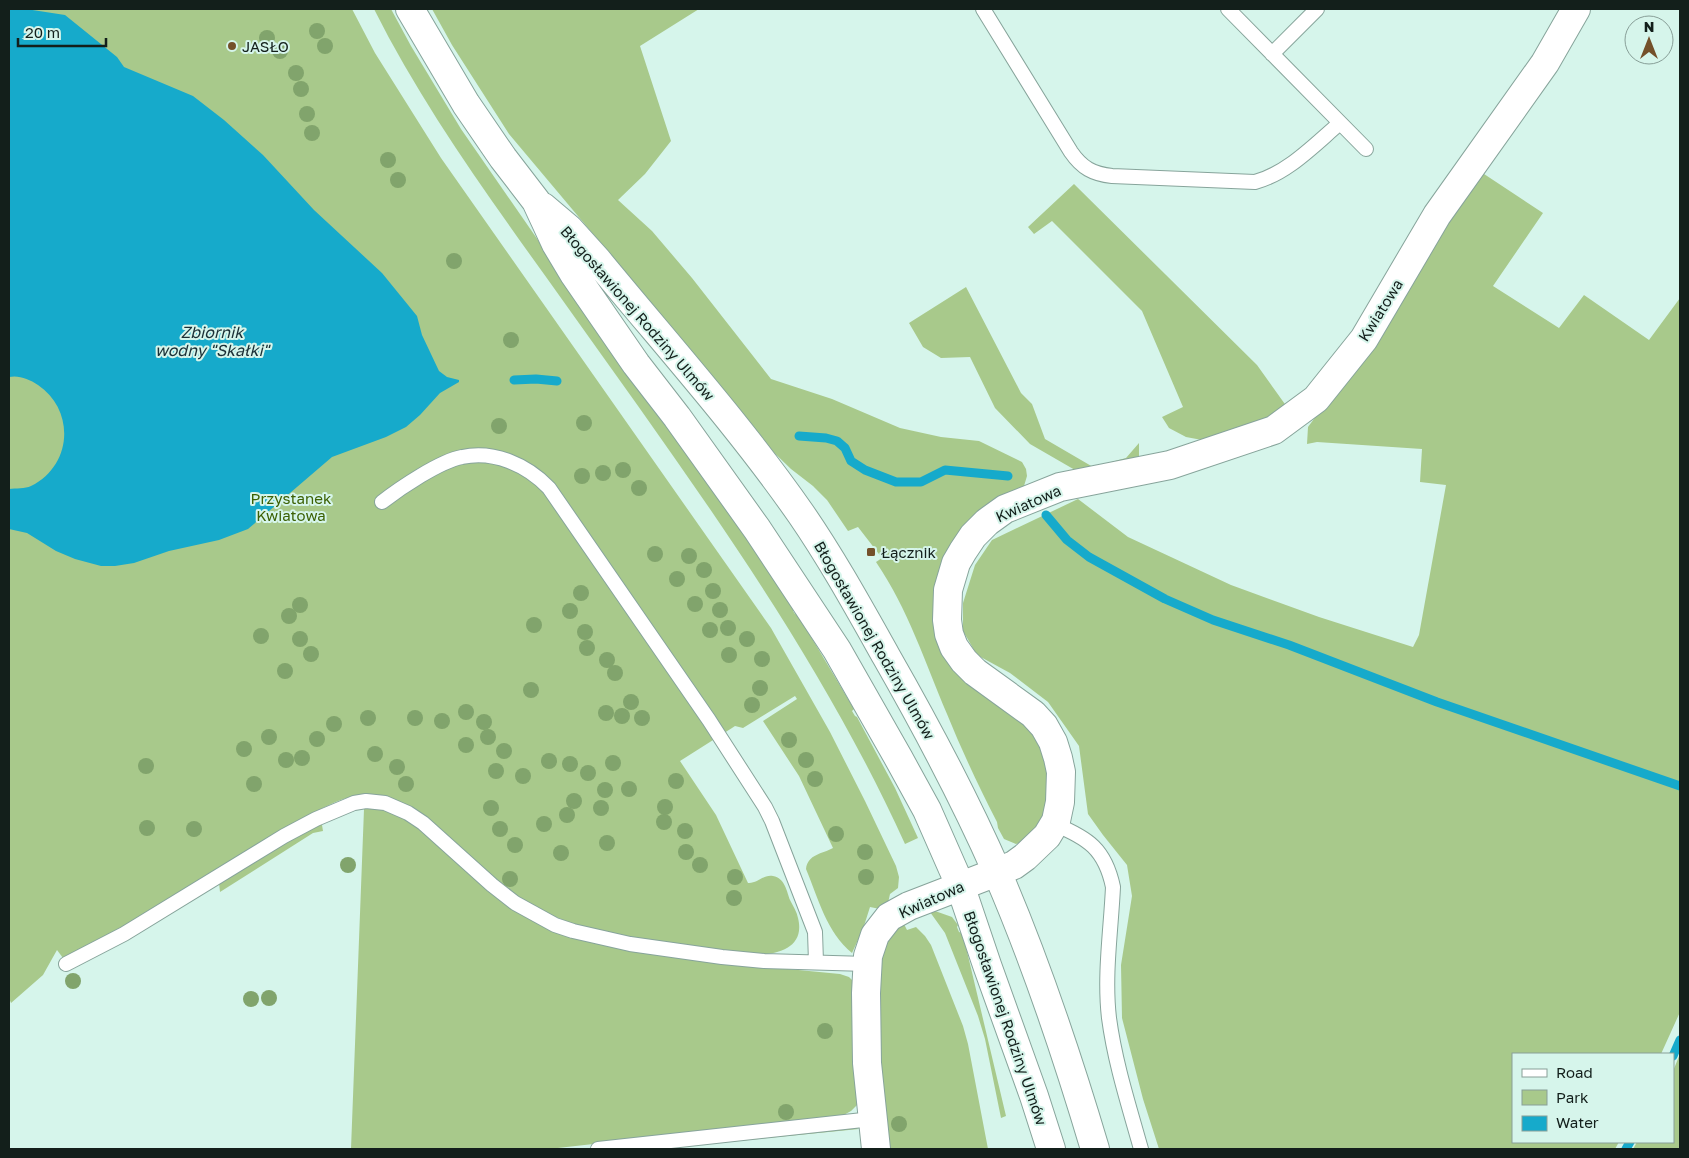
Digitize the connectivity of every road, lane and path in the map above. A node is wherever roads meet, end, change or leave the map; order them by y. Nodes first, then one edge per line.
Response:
1 (410, 9) edge
2 (983, 9) edge
3 (1228, 9) edge
4 (1317, 9) edge
5 (1576, 9) edge
6 (1272, 54) junction
7 (1340, 124) junction
8 (1366, 149) dead end
9 (536, 201) junction
10 (382, 502) dead end
11 (1054, 824) junction
12 (997, 872) junction
13 (960, 885) junction
14 (816, 962) junction
15 (66, 964) dead end
16 (867, 964) junction
17 (872, 1119) junction
18 (598, 1149) edge
19 (876, 1149) edge
20 (1051, 1149) edge
21 (1095, 1149) edge
22 (1141, 1149) edge

1 - 9 main road, Błogosławionej Rodziny Ulmów
2 - 7 lane
3 - 6 lane
4 - 6 lane
5 - 11 main road, Kwiatowa
6 - 7 lane
7 - 8 lane
9 - 12 main road, Błogosławionej Rodziny Ulmów
9 - 13 main road, Błogosławionej Rodziny Ulmów
10 - 14 lane
11 - 12 main road, Kwiatowa
11 - 22 lane
12 - 13 main road, Kwiatowa
12 - 21 main road, Błogosławionej Rodziny Ulmów
13 - 16 main road, Kwiatowa
13 - 20 main road, Błogosławionej Rodziny Ulmów
14 - 15 lane
14 - 16 lane
16 - 17 main road, Kwiatowa
17 - 18 lane
17 - 19 main road, Kwiatowa

